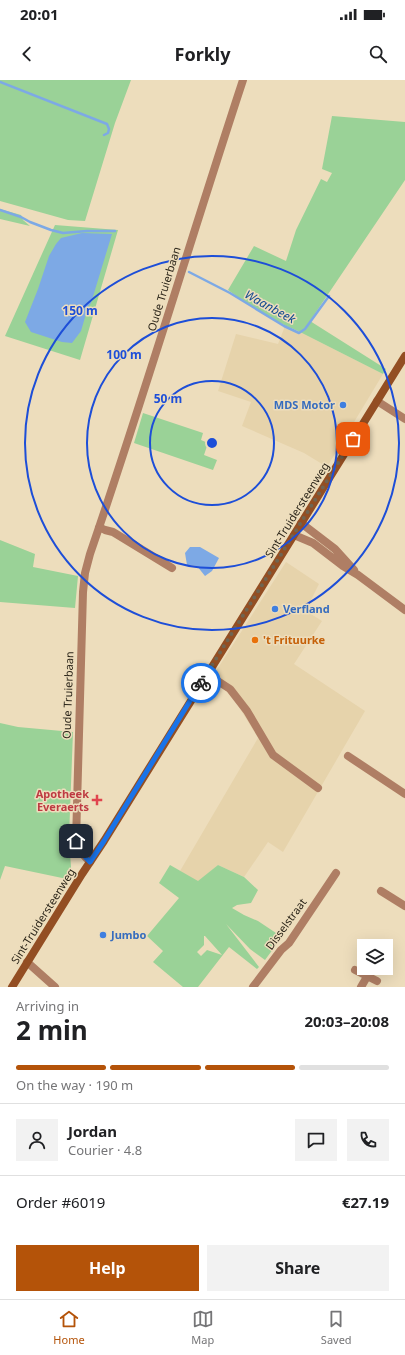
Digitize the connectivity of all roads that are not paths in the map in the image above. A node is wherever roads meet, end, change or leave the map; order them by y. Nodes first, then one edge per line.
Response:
1 (243, 80) edge
2 (405, 356) edge
3 (377, 401) junction
4 (405, 419) edge
5 (301, 523) junction
6 (99, 527) junction
7 (294, 535) junction
8 (172, 568) dead end
9 (358, 575) junction
10 (405, 610) edge
11 (207, 674) junction
12 (348, 756) dead end
13 (318, 788) dead end
14 (405, 794) edge
15 (90, 862) junction
16 (336, 873) dead end
17 (381, 891) dead end
18 (405, 906) edge
19 (27, 962) junction
20 (355, 970) dead end
21 (368, 976) junction
22 (378, 981) dead end
23 (12, 987) edge
24 (55, 987) edge
25 (253, 987) edge
26 (361, 987) edge

1 - 6 street, Oude Truierbaan
2 - 3 main road, Sint-Truidersteenweg
3 - 4 street
3 - 5 main road, Sint-Truidersteenweg
5 - 7 main road, Sint-Truidersteenweg
5 - 9 street
6 - 8 street
6 - 15 street, Oude Truierbaan
7 - 9 street
7 - 11 main road, Sint-Truidersteenweg
9 - 10 street
11 - 13 street
11 - 15 main road, Sint-Truidersteenweg
12 - 14 street
15 - 19 main road, Sint-Truidersteenweg
16 - 25 street, Disselstraat
17 - 18 street
19 - 23 main road, Sint-Truidersteenweg
19 - 24 street
20 - 21 street
21 - 22 street
21 - 26 street

